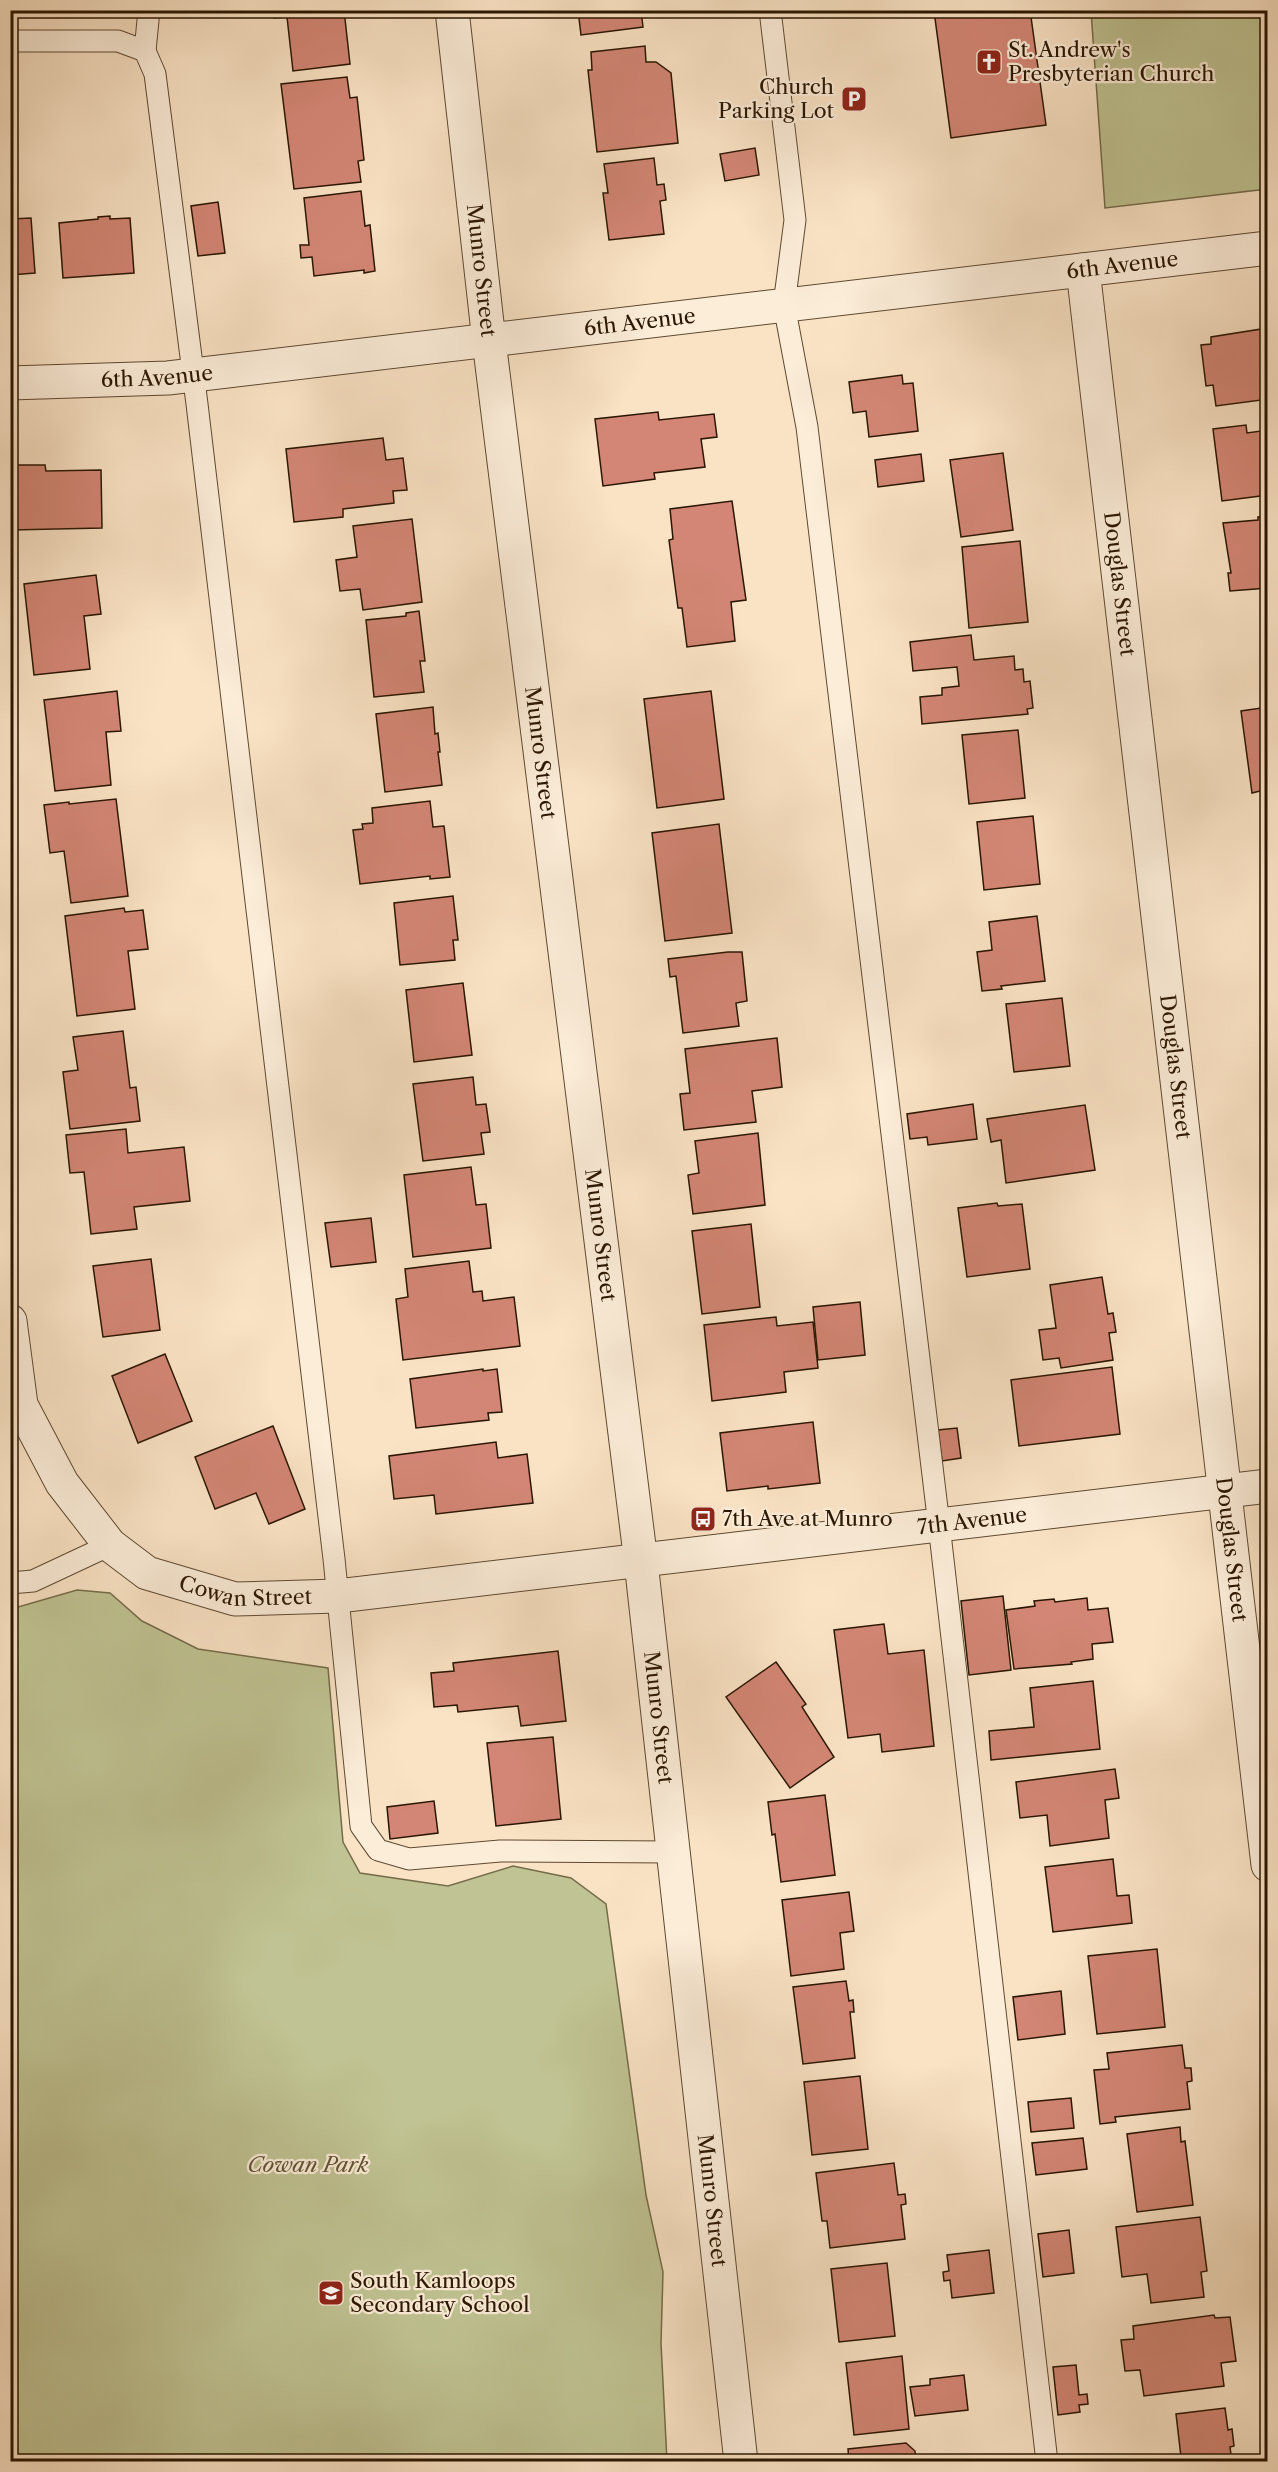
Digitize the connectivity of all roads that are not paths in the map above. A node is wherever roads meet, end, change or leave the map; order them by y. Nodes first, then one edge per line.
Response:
1 (149, 10) edge
2 (452, 10) edge
3 (770, 10) edge
4 (10, 40) edge
5 (145, 51) junction
6 (1268, 248) edge
7 (1083, 270) junction
8 (784, 305) junction
9 (489, 341) junction
10 (193, 375) junction
11 (10, 383) edge
12 (10, 1321) edge
13 (1268, 1486) edge
14 (1224, 1491) junction
15 (939, 1525) junction
16 (110, 1545) junction
17 (641, 1562) junction
18 (10, 1583) edge
19 (338, 1596) junction
20 (672, 1852) junction
21 (1268, 1864) edge
22 (741, 2462) edge
23 (1047, 2462) edge

1 - 5 lane
2 - 9 street, Munro Street
3 - 8 lane
4 - 5 lane
5 - 10 lane
6 - 7 street, 6th Avenue
7 - 8 street, 6th Avenue
7 - 14 street, Douglas Street
8 - 9 street, 6th Avenue
8 - 15 lane
9 - 10 street, 6th Avenue
9 - 17 street, Munro Street
10 - 11 street, 6th Avenue
10 - 19 lane
12 - 16 street, Cowan Street
13 - 14 street, 7th Avenue
14 - 15 street, 7th Avenue
14 - 21 street, Douglas Street
15 - 17 street, 7th Avenue
15 - 23 lane
16 - 18 lane
16 - 19 street, Cowan Street
17 - 19 street, Cowan Street
17 - 20 street, Munro Street
19 - 20 lane
20 - 22 street, Munro Street

